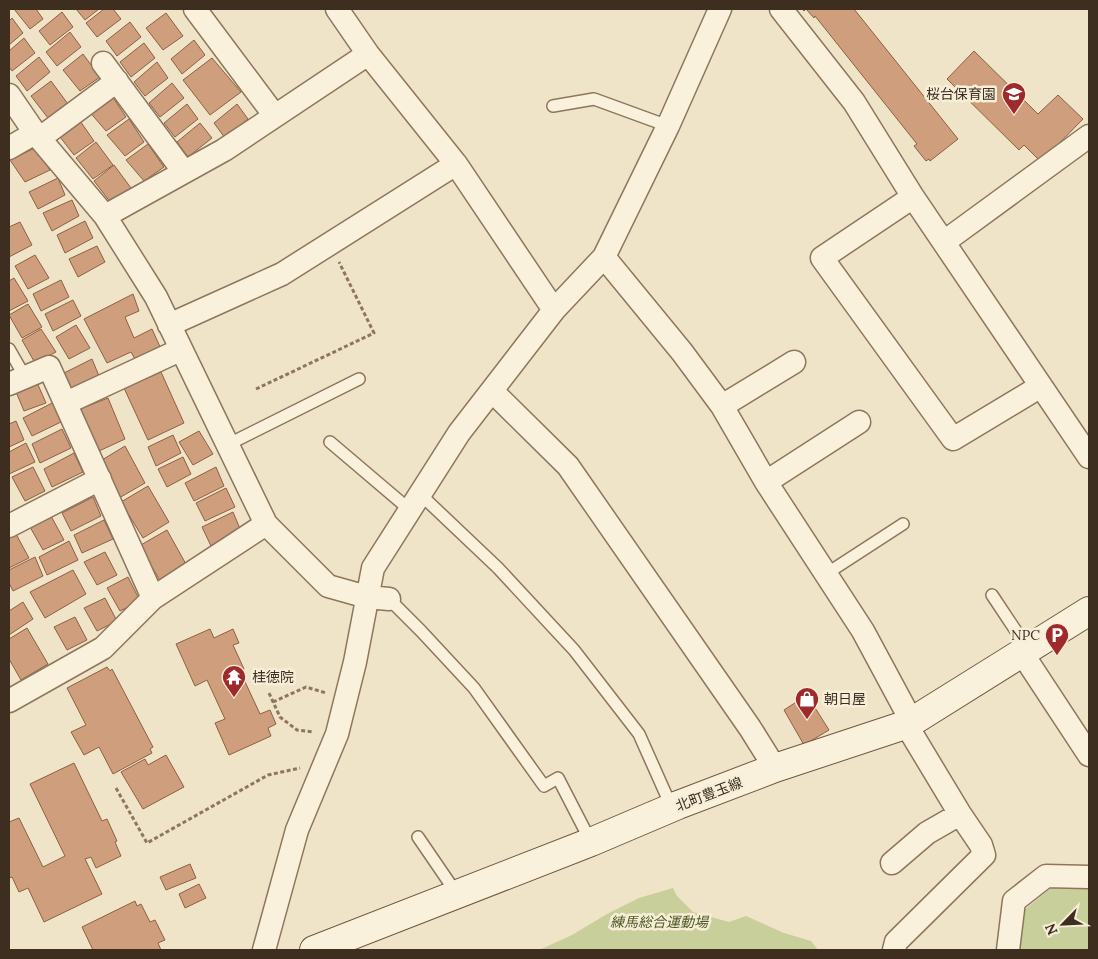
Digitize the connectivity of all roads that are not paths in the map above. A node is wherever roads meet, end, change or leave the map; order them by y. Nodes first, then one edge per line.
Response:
1 (195, 9) edge
2 (338, 9) edge
3 (780, 9) edge
4 (713, 12) edge
5 (368, 54) junction
6 (103, 63) dead end
7 (117, 81) junction
8 (9, 95) edge
9 (552, 106) dead end
10 (275, 116) junction
11 (668, 126) junction
12 (38, 135) junction
13 (1089, 136) edge
14 (9, 148) edge
15 (456, 164) junction
16 (184, 172) junction
17 (913, 196) junction
18 (105, 216) junction
19 (944, 242) junction
20 (604, 257) junction
21 (554, 310) junction
22 (169, 325) junction
23 (9, 349) edge
24 (180, 350) junction
25 (794, 362) dead end
26 (359, 379) dead end
27 (17, 381) edge
28 (1041, 386) junction
29 (492, 390) junction
30 (66, 403) junction
31 (722, 406) junction
32 (859, 422) dead end
33 (330, 442) dead end
34 (227, 445) junction
35 (1089, 457) edge
36 (100, 480) junction
37 (766, 482) junction
38 (415, 502) junction
39 (266, 524) junction
40 (903, 524) dead end
41 (9, 526) edge
42 (826, 574) junction
43 (992, 595) dead end
44 (153, 598) junction
45 (378, 598) junction
46 (1089, 611) edge
47 (1025, 651) junction
48 (9, 700) edge
49 (908, 724) junction
50 (1089, 755) edge
51 (775, 768) junction
52 (672, 808) junction
53 (960, 814) junction
54 (418, 837) dead end
55 (591, 842) junction
56 (892, 863) dead end
57 (1089, 877) edge
58 (457, 894) junction
59 (264, 950) edge
60 (314, 950) edge
61 (894, 950) edge
62 (1008, 950) edge

1 - 10 street
2 - 5 street
3 - 17 street
4 - 11 street
5 - 10 street
5 - 15 street
6 - 7 street
7 - 12 street
7 - 16 street
8 - 12 street
9 - 11 lane
10 - 16 street
11 - 20 street
12 - 14 street
12 - 18 street
13 - 19 street
15 - 21 street
15 - 22 street
16 - 18 street
17 - 19 street
17 - 28 street
18 - 22 street
19 - 28 street
20 - 21 street
20 - 31 street
21 - 29 street
22 - 24 street
23 - 27 lane
24 - 30 street
24 - 34 street
25 - 31 street
26 - 34 lane
27 - 30 street
28 - 35 street
29 - 38 street
29 - 51 street
30 - 36 street
31 - 37 street
32 - 37 street
33 - 38 lane
34 - 39 street
36 - 41 street
36 - 44 street
37 - 42 street
38 - 45 street
38 - 52 lane
39 - 44 street
39 - 45 street
40 - 42 lane
42 - 49 street
43 - 47 lane
44 - 48 street
45 - 55 lane
45 - 59 street
46 - 47 main road, 北町豊玉線
47 - 49 main road, 北町豊玉線
47 - 50 street
49 - 51 main road, 北町豊玉線
49 - 53 street
51 - 52 main road, 北町豊玉線
52 - 55 main road, 北町豊玉線
53 - 56 street
53 - 61 street
54 - 58 lane
55 - 58 main road, 北町豊玉線
57 - 62 street
58 - 60 main road, 北町豊玉線

